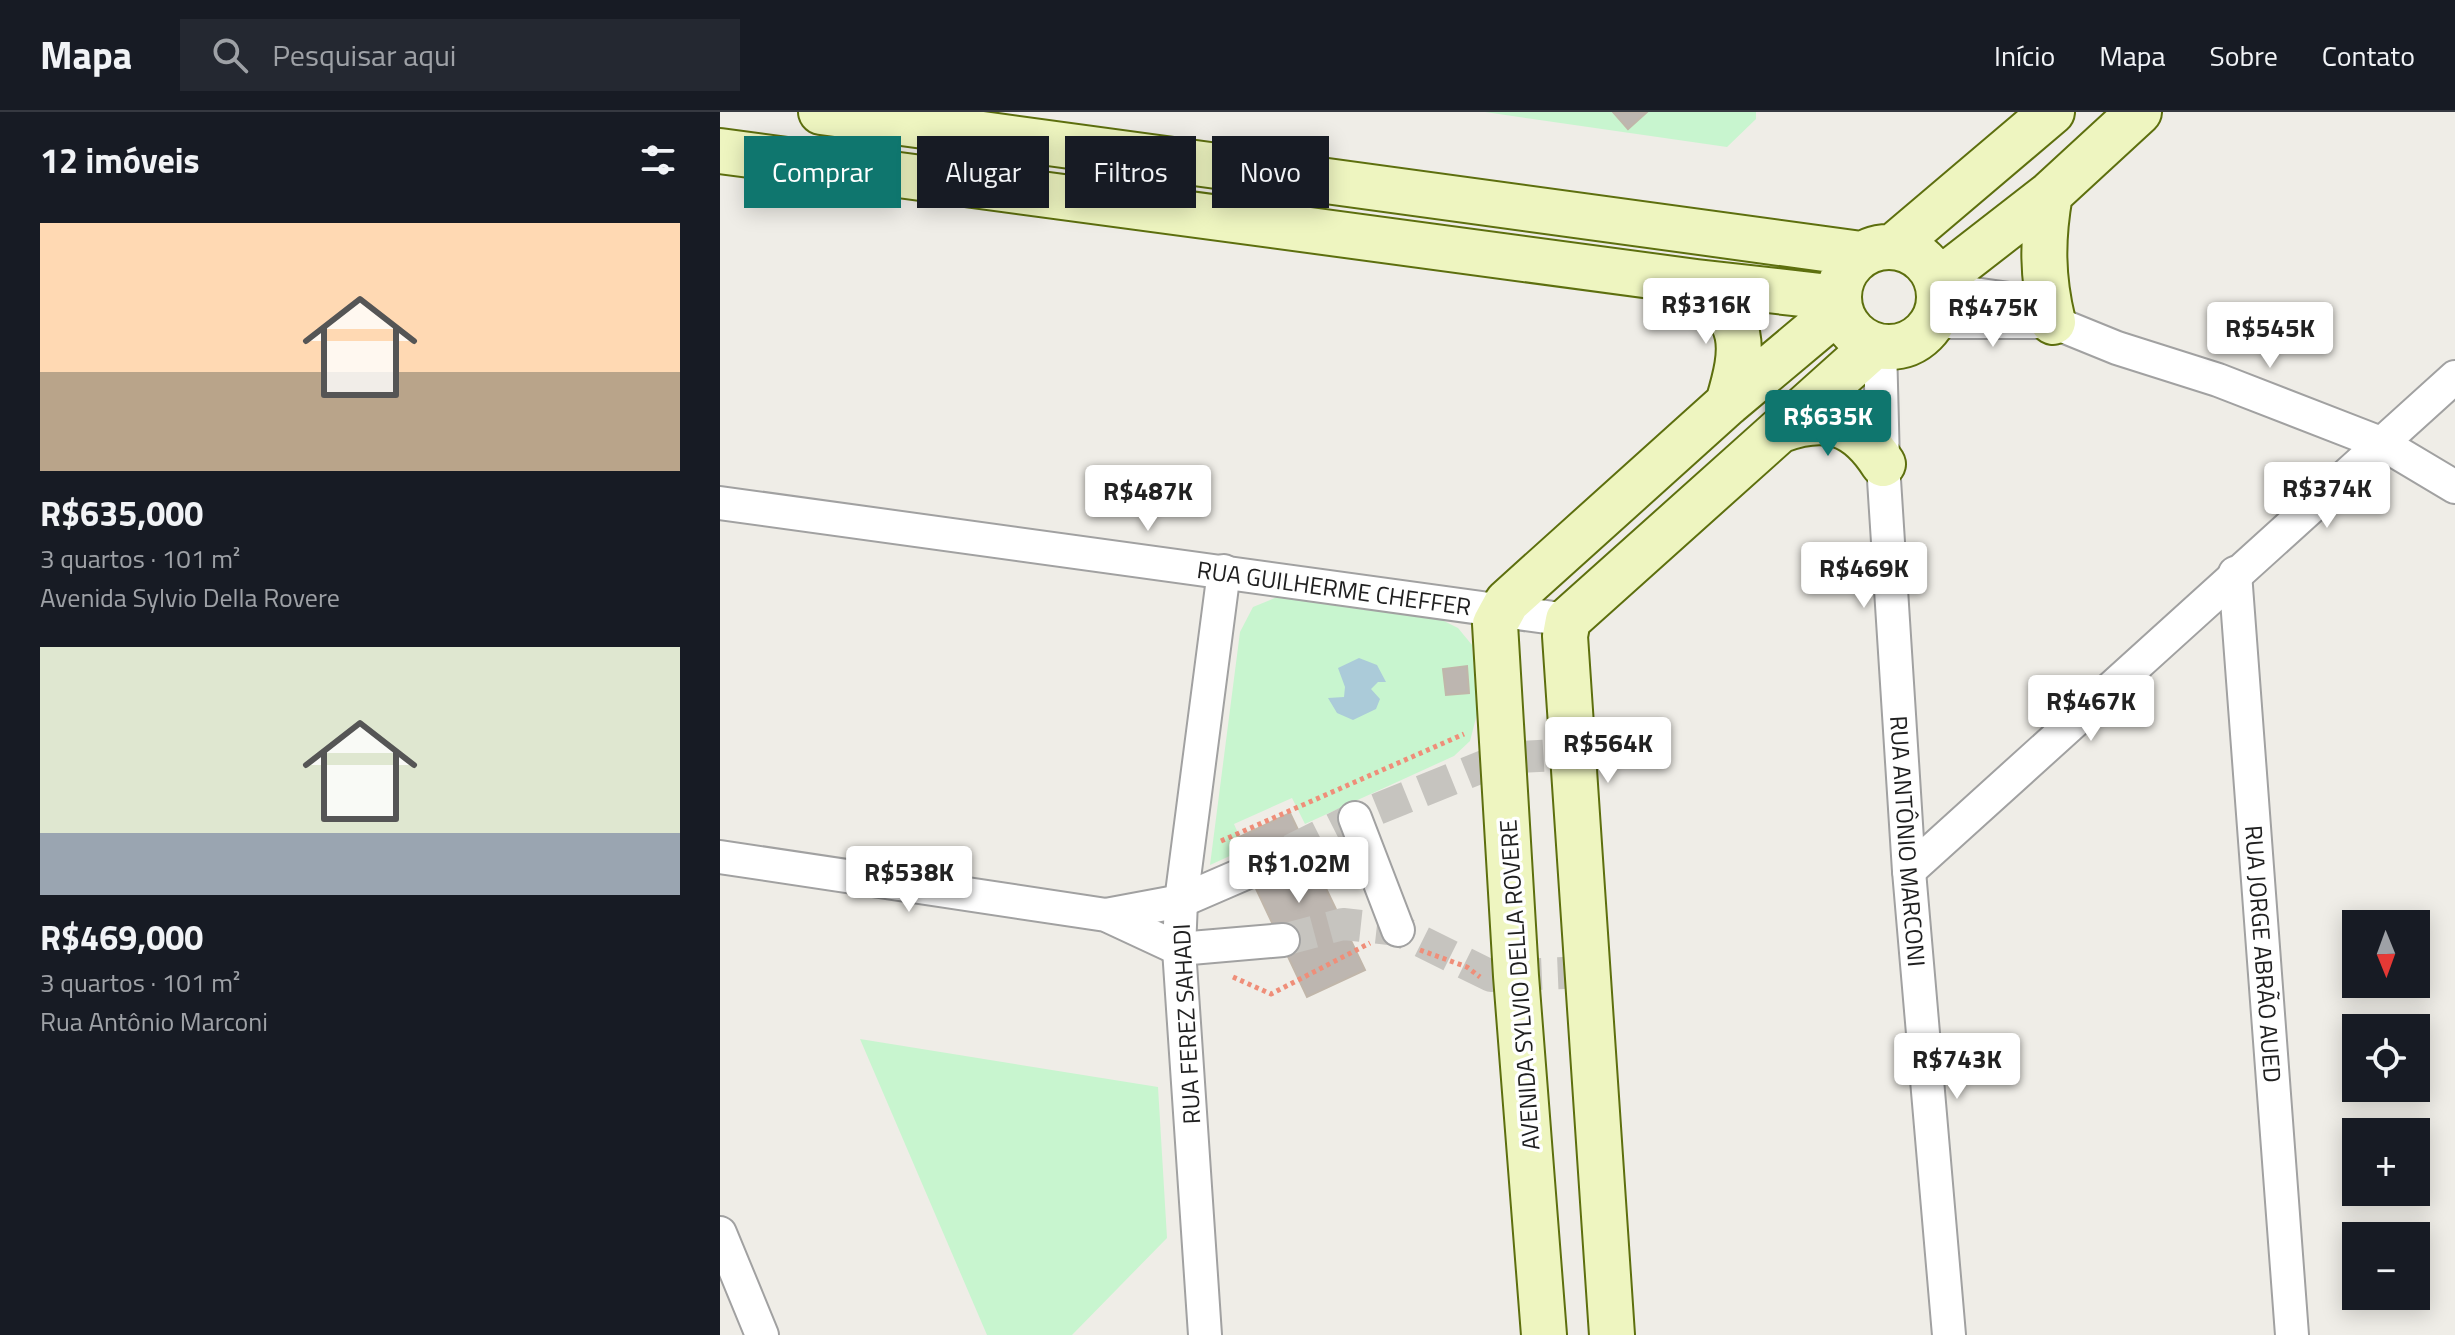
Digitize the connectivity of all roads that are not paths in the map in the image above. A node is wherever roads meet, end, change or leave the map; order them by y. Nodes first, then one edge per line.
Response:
1 (2052, 112) edge
2 (2139, 112) edge
3 (824, 113) edge
4 (812, 136) edge
5 (720, 151) edge
6 (744, 154) edge
7 (901, 175) edge
8 (2050, 194) junction
9 (1878, 250) junction
10 (1696, 282) junction
11 (1937, 297) junction
12 (1839, 304) junction
13 (2053, 322) junction
14 (1878, 346) junction
15 (2455, 377) edge
16 (1728, 403) junction
17 (1781, 430) junction
18 (2383, 444) junction
19 (1883, 464) junction
20 (2455, 487) edge
21 (720, 503) edge
22 (1224, 571) junction
23 (2235, 573) junction
24 (1499, 612) junction
25 (1568, 620) junction
26 (1355, 818) dead end
27 (720, 857) edge
28 (1909, 871) junction
29 (1248, 872) tunnel mouth
30 (1181, 901) junction
31 (1106, 915) junction
32 (1397, 937) road end
33 (1283, 940) tunnel mouth
34 (1179, 949) junction
35 (720, 1233) edge
36 (762, 1335) edge
37 (1205, 1335) edge
38 (1544, 1335) edge
39 (1612, 1335) edge
40 (1949, 1335) edge
41 (2292, 1335) edge

1 - 9 main road
2 - 8 main road
3 - 4 main road
3 - 9 main road
5 - 6 main road
7 - 10 main road
8 - 11 main road
8 - 13 main road
9 - 11 main road
9 - 12 main road
10 - 12 main road
10 - 16 main road
11 - 13 street
11 - 14 main road
12 - 14 main road
12 - 16 main road
13 - 18 street
14 - 17 main road
14 - 19 street, RUA ANTÔNIO MARCONI
15 - 18 street
16 - 24 main road
17 - 19 main road
17 - 25 main road
18 - 20 street
18 - 23 street
19 - 28 street, RUA ANTÔNIO MARCONI
21 - 22 street, RUA GUILHERME CHEFFER
22 - 24 street, RUA GUILHERME CHEFFER
22 - 30 street, RUA FEREZ SAHADI
23 - 28 street
23 - 41 street, RUA JORGE ABRÃO AUED
24 - 25 street, RUA GUILHERME CHEFFER
24 - 38 main road, AVENIDA SYLVIO DELLA ROVERE
25 - 39 main road
26 - 32 street
27 - 31 street
28 - 40 street, RUA ANTÔNIO MARCONI
29 - 30 street
30 - 31 street
30 - 34 street, RUA FEREZ SAHADI
31 - 34 street
33 - 34 street
34 - 37 street, RUA FEREZ SAHADI
35 - 36 street

